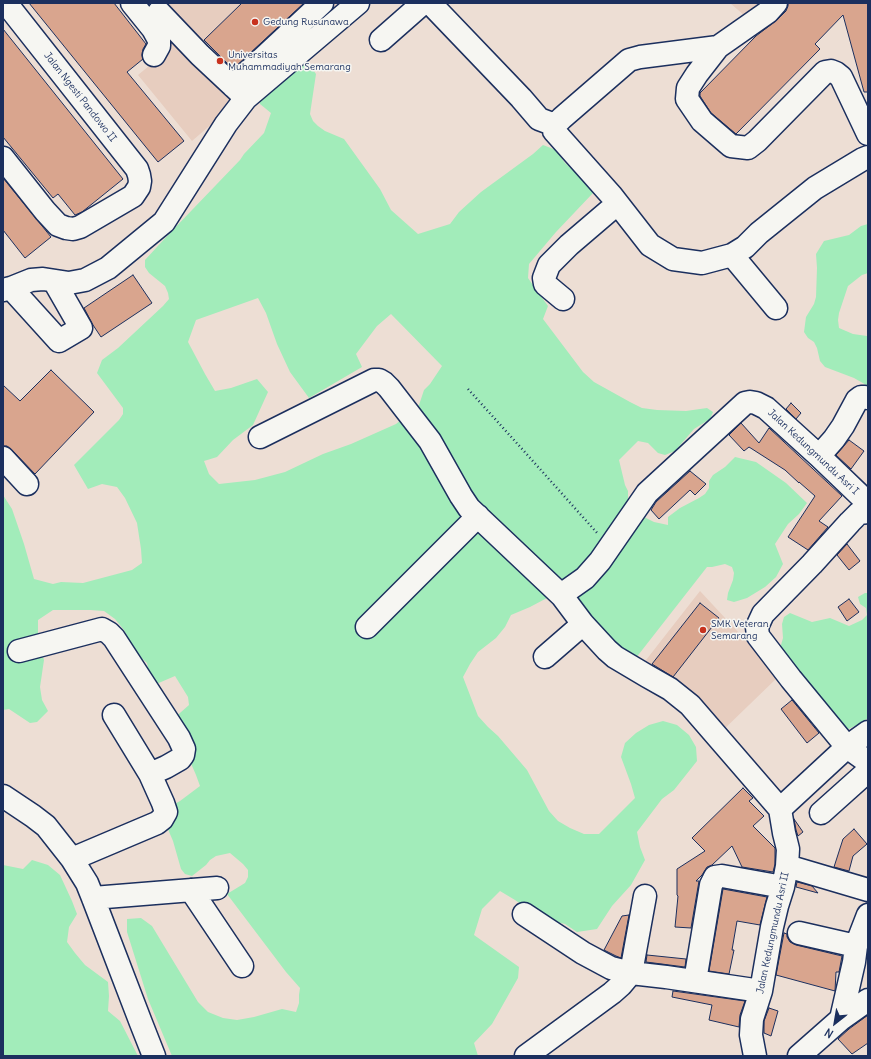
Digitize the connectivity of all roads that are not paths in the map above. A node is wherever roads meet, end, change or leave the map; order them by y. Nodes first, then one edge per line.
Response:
1 (6, 3) edge
2 (132, 3) edge
3 (322, 3) edge
4 (358, 3) edge
5 (423, 3) edge
6 (430, 3) edge
7 (776, 3) edge
8 (161, 6) edge
9 (381, 40) dead end
10 (718, 47) junction
11 (154, 54) dead end
12 (240, 92) junction
13 (554, 125) junction
14 (868, 134) edge
15 (868, 157) edge
16 (3, 158) edge
17 (617, 204) junction
18 (732, 255) junction
19 (54, 281) junction
20 (7, 289) edge
21 (563, 299) dead end
22 (776, 308) dead end
23 (868, 398) edge
24 (260, 437) dead end
25 (819, 456) junction
26 (3, 458) edge
27 (27, 484) dead end
28 (868, 503) edge
29 (868, 512) edge
30 (478, 516) junction
31 (562, 596) junction
32 (583, 624) junction
33 (367, 627) dead end
34 (19, 651) dead end
35 (545, 657) dead end
36 (114, 715) dead end
37 (868, 732) edge
38 (847, 746) junction
39 (868, 762) edge
40 (868, 771) edge
41 (150, 774) junction
42 (3, 796) edge
43 (780, 809) junction
44 (821, 813) dead end
45 (72, 859) junction
46 (785, 877) junction
47 (217, 888) dead end
48 (191, 890) junction
49 (868, 890) edge
50 (645, 896) dead end
51 (93, 898) junction
52 (524, 914) dead end
53 (868, 914) edge
54 (799, 933) dead end
55 (861, 943) edge
56 (242, 966) dead end
57 (632, 973) junction
58 (695, 981) junction
59 (761, 991) junction
60 (868, 1000) edge
61 (841, 1019) junction
62 (154, 1056) edge
63 (526, 1056) edge
64 (755, 1056) edge
65 (799, 1056) edge

1 - 16 street, Jalan Ngesti Pandowo II
2 - 11 street
3 - 12 street
4 - 12 street
5 - 9 street
6 - 13 street
7 - 10 street
8 - 12 street
10 - 13 street
10 - 14 street
12 - 19 street
13 - 17 street
15 - 18 street
17 - 18 street
17 - 21 street
18 - 22 street
19 - 20 street
19 - 20 street
23 - 25 street
24 - 30 street
25 - 28 street, Jalan Kedungmundu Asri I
25 - 31 street, Jalan Kedungmundu Asri I
26 - 27 street
29 - 38 street
30 - 31 street
30 - 33 street
31 - 32 street
32 - 35 street
32 - 43 street
34 - 41 street
36 - 41 street
37 - 38 street
38 - 39 street
38 - 43 street
40 - 44 street
41 - 45 street
42 - 45 street
43 - 46 street, Jalan Kedungmundu Asri II
45 - 51 street
46 - 49 street
46 - 58 street
46 - 59 street, Jalan Kedungmundu Asri II
47 - 48 street
48 - 51 street
48 - 56 street
50 - 57 street
51 - 62 street
52 - 57 street
53 - 55 street
54 - 55 street
55 - 61 street
57 - 58 street
57 - 63 street
58 - 59 street
59 - 64 street, Jalan Kedungmundu Asri II
60 - 61 street
61 - 65 street

